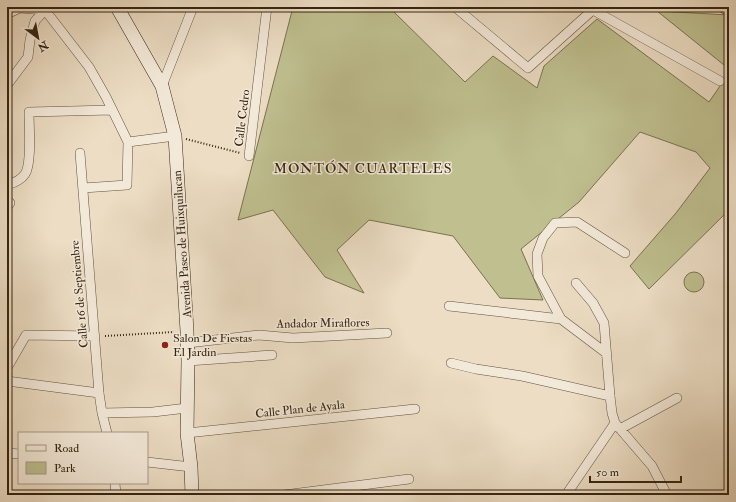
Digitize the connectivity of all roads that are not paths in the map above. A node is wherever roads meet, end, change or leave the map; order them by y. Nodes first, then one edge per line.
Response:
1 (117, 7) edge
2 (193, 7) edge
3 (267, 7) edge
4 (455, 7) edge
5 (725, 7) edge
6 (729, 7) edge
7 (593, 8) edge
8 (45, 10) junction
9 (7, 14) edge
10 (720, 81) dead end
11 (7, 85) edge
12 (162, 86) junction
13 (112, 110) junction
14 (175, 136) junction
15 (128, 142) junction
16 (80, 153) dead end
17 (249, 156) road end
18 (7, 185) edge
19 (83, 188) junction
20 (625, 253) dead end
21 (576, 283) dead end
22 (449, 306) dead end
23 (561, 319) junction
24 (387, 333) dead end
25 (95, 336) junction
26 (187, 337) junction
27 (606, 353) junction
28 (272, 354) dead end
29 (188, 361) junction
30 (451, 363) dead end
31 (7, 368) edge
32 (7, 381) edge
33 (100, 393) junction
34 (610, 396) junction
35 (677, 398) dead end
36 (188, 408) junction
37 (415, 409) dead end
38 (102, 413) junction
39 (618, 426) junction
40 (107, 432) edge
41 (187, 433) junction
42 (7, 453) edge
43 (18, 454) edge
44 (148, 462) edge
45 (192, 466) junction
46 (409, 479) dead end
47 (115, 484) edge
48 (116, 495) edge
49 (192, 495) edge
50 (284, 495) edge
51 (566, 495) edge
52 (667, 495) edge

1 - 12 street, Avenida Paseo de Huixquilucan
2 - 12 street
3 - 17 street, Calle Cedro
4 - 7 street
5 - 6 street
7 - 10 street
8 - 9 street
8 - 11 street
8 - 13 street
12 - 14 street, Avenida Paseo de Huixquilucan
13 - 15 street
13 - 18 street
14 - 15 street
14 - 26 street, Avenida Paseo de Huixquilucan
15 - 19 street
16 - 19 street, Calle 16 de Septiembre
19 - 25 street, Calle 16 de Septiembre
20 - 23 street
21 - 27 street
22 - 23 street
23 - 27 street
24 - 26 street, Andador Miraflores
25 - 31 street
25 - 33 street, Calle 16 de Septiembre
26 - 29 street, Avenida Paseo de Huixquilucan
27 - 34 street
28 - 29 street
29 - 36 street, Avenida Paseo de Huixquilucan
30 - 34 street
32 - 33 street
33 - 38 street, Calle 16 de Septiembre
34 - 39 street
35 - 39 street
36 - 38 street
36 - 41 street, Avenida Paseo de Huixquilucan
37 - 41 street, Calle Plan de Ayala
38 - 40 street, Calle 16 de Septiembre
39 - 51 street
39 - 52 street
41 - 45 street, Avenida Paseo de Huixquilucan
42 - 43 street
44 - 45 street
45 - 49 street, Avenida Paseo de Huixquilucan
46 - 50 street
47 - 48 street

